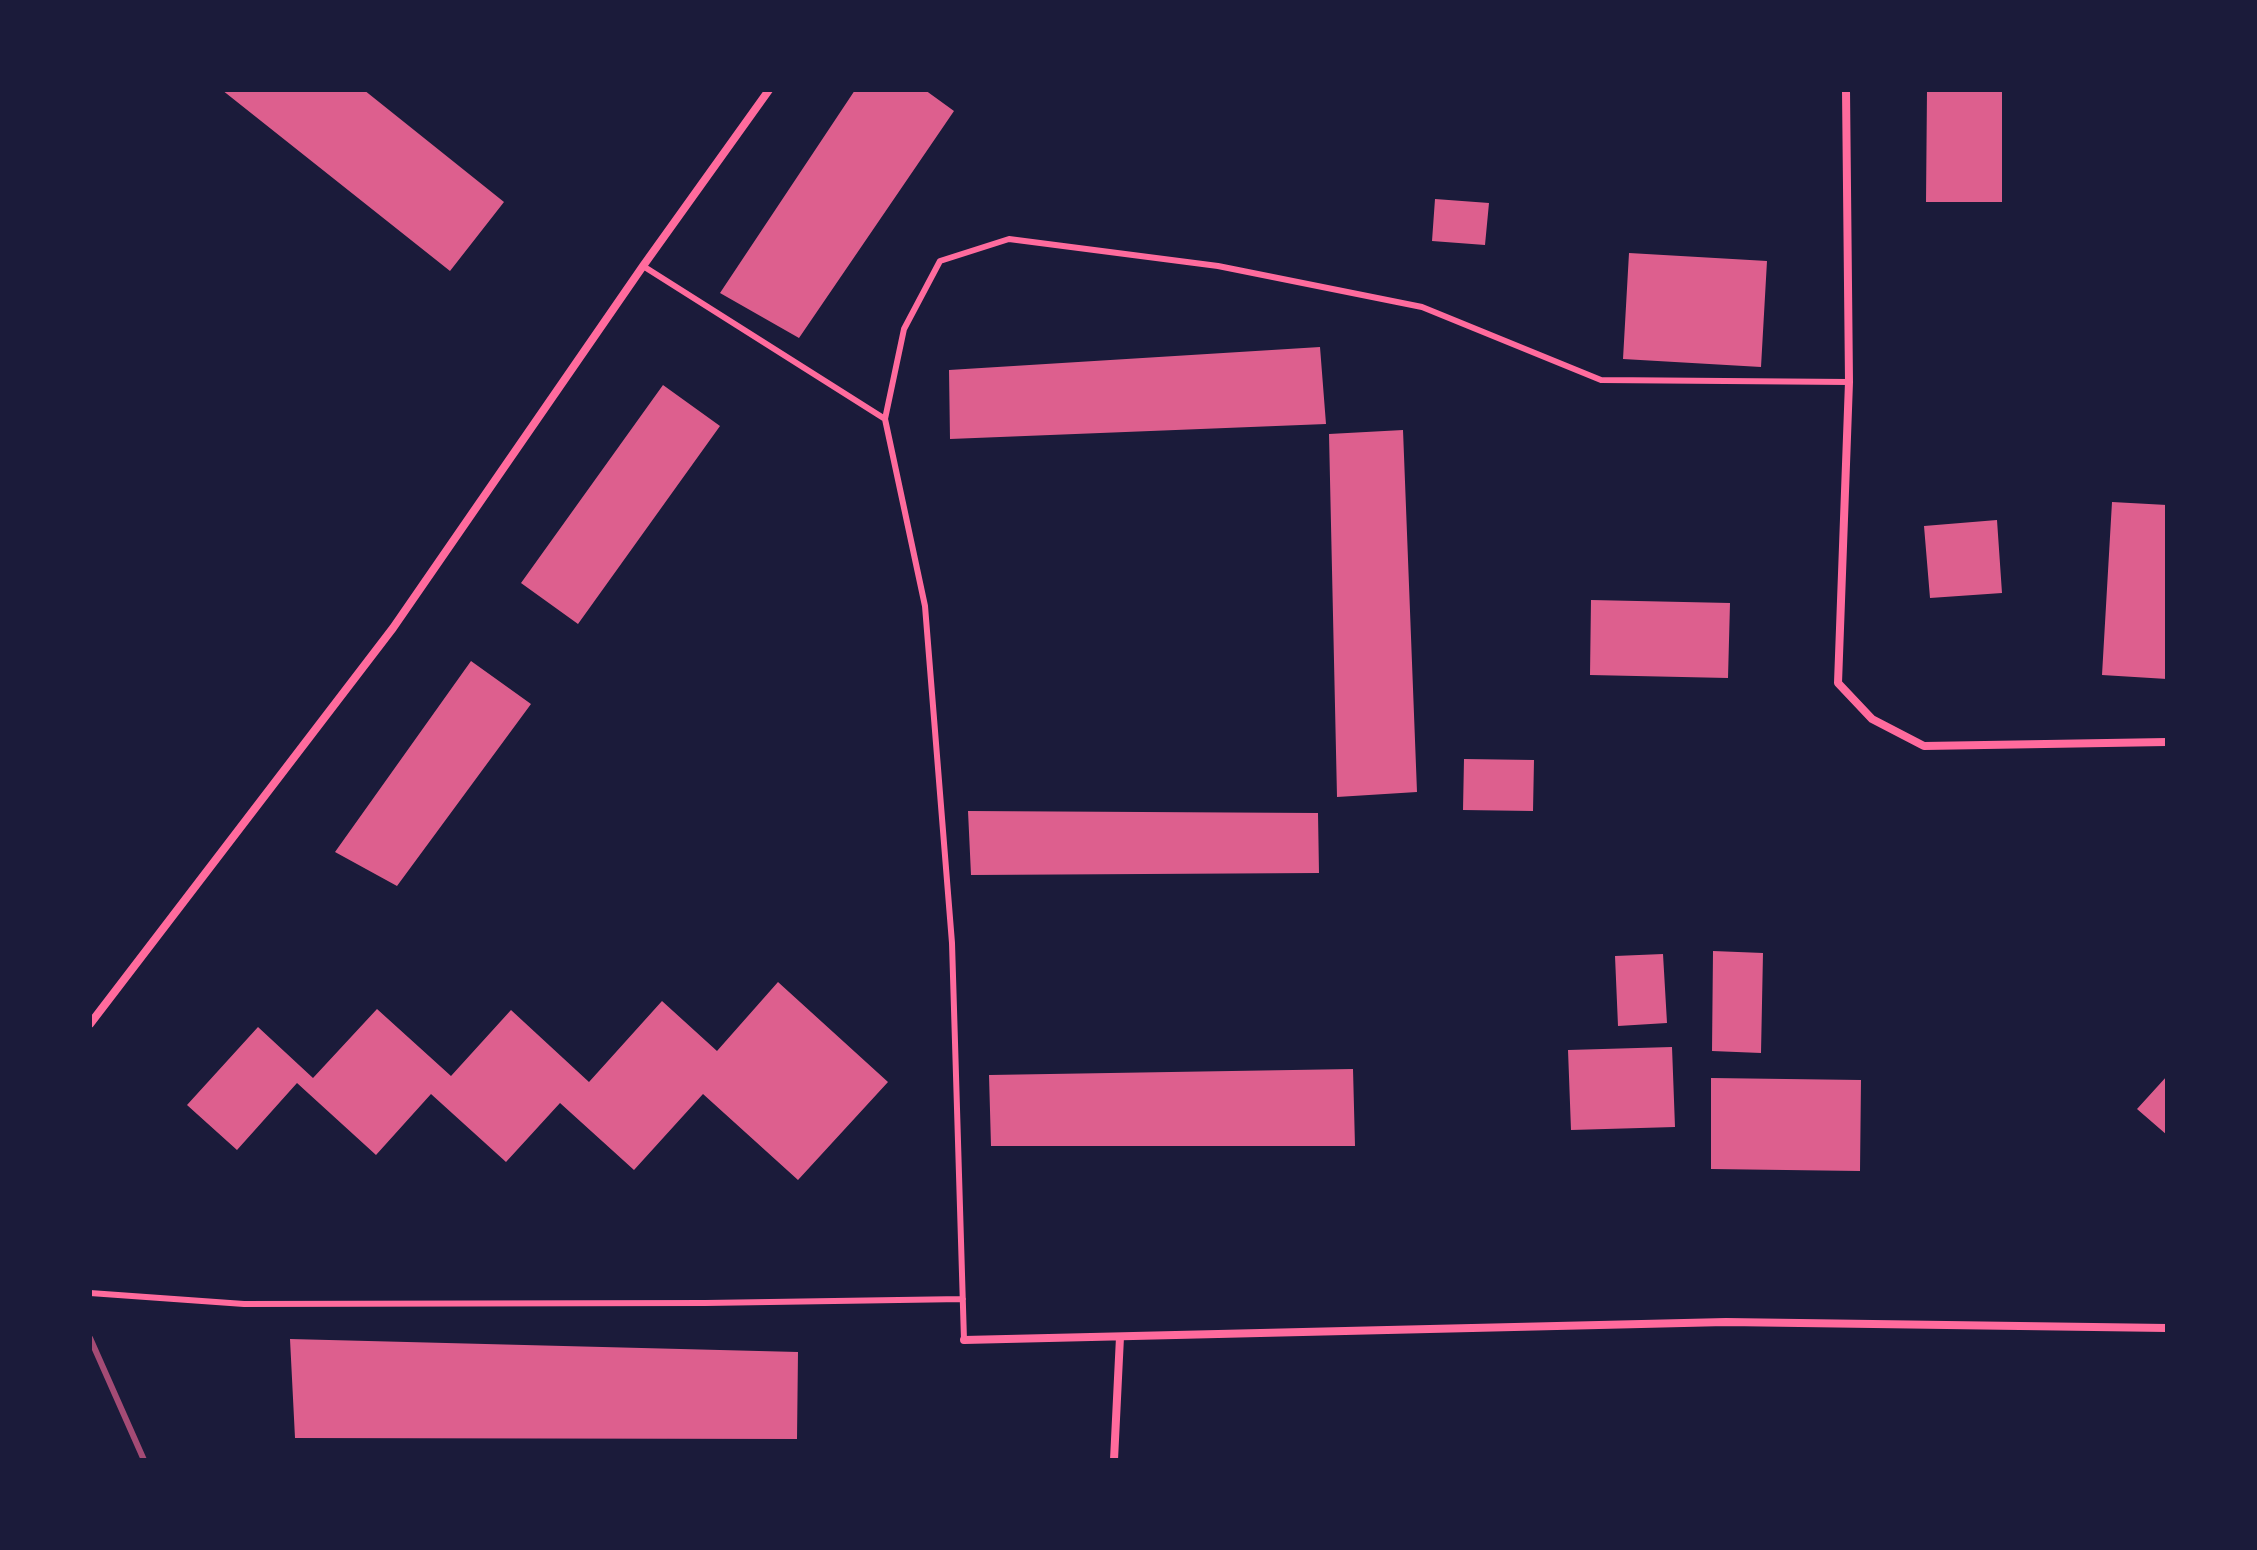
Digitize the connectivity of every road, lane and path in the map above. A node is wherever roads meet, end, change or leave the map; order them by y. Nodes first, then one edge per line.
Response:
1 (769, 90) edge
2 (1846, 90) edge
3 (643, 266) junction
4 (1849, 382) junction
5 (885, 419) junction
6 (2167, 742) edge
7 (90, 1024) edge
8 (90, 1293) edge
9 (963, 1299) junction
10 (2167, 1328) edge
11 (1120, 1337) junction
12 (964, 1340) joint
13 (1114, 1460) edge

1 - 3 street
2 - 4 street
3 - 5 lane
3 - 7 street
4 - 5 lane
4 - 6 street
5 - 9 lane
8 - 9 lane
9 - 12 lane
10 - 11 street
11 - 12 street
11 - 13 street

